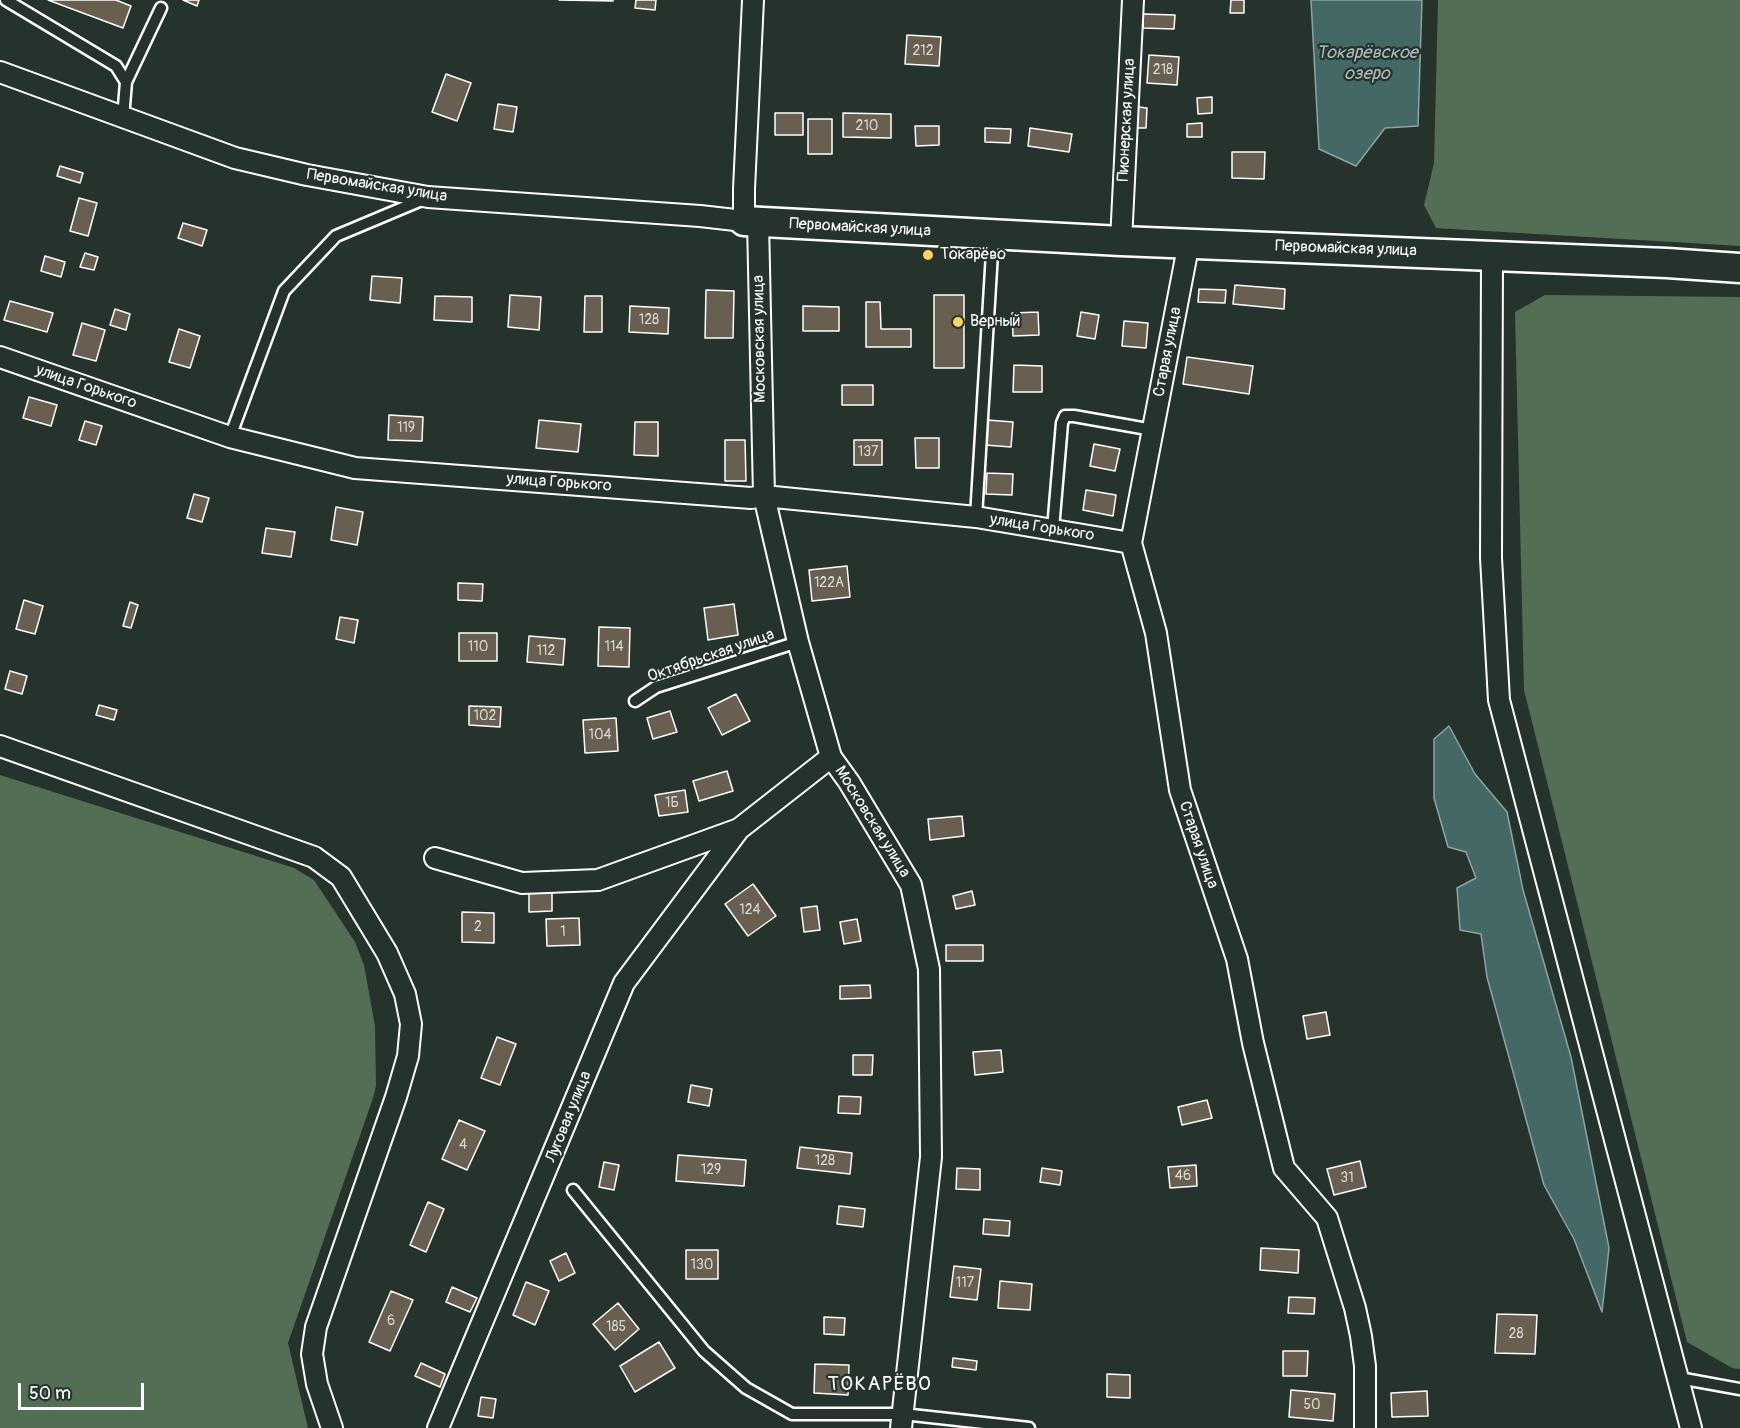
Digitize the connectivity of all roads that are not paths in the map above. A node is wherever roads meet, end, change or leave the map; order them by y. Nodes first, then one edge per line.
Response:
1 (6, 0) edge
2 (753, 0) edge
3 (1133, 0) edge
4 (161, 8) dead end
5 (0, 72) edge
6 (126, 81) junction
7 (123, 118) junction
8 (428, 197) junction
9 (751, 222) junction
10 (993, 235) junction
11 (1121, 241) junction
12 (1189, 242) junction
13 (1492, 255) junction
14 (1740, 268) edge
15 (0, 357) edge
16 (1153, 430) junction
17 (230, 437) junction
18 (764, 496) junction
19 (976, 517) junction
20 (1053, 529) junction
21 (1131, 543) junction
22 (798, 642) junction
23 (635, 701) dead end
24 (0, 746) edge
25 (831, 757) junction
26 (739, 829) junction
27 (435, 858) dead end
28 (573, 1190) dead end
29 (1679, 1378) junction
30 (1740, 1389) edge
31 (902, 1421) edge
32 (332, 1428) edge
33 (438, 1428) edge
34 (1029, 1428) edge
35 (1365, 1428) edge
36 (1691, 1428) edge

1 - 6 lane
2 - 9 street, Московская улица
3 - 11 street, Пионерская улица
4 - 6 lane
5 - 7 street, Первомайская улица
6 - 7 lane
7 - 8 street, Первомайская улица
8 - 9 street, Первомайская улица
8 - 17 lane
9 - 10 street, Первомайская улица
9 - 18 street, Московская улица
10 - 11 street, Первомайская улица
10 - 19 lane
11 - 12 street, Первомайская улица
12 - 13 street, Первомайская улица
12 - 16 street, Старая улица
13 - 14 street, Первомайская улица
13 - 29 street
15 - 17 street, улица Горького
16 - 20 lane
16 - 21 street, Старая улица
17 - 18 street, улица Горького
18 - 19 street, улица Горького
18 - 22 street, Московская улица
19 - 20 street, улица Горького
20 - 21 street, улица Горького
21 - 35 street, Старая улица
22 - 23 lane, Октябрьская улица
22 - 25 street, Московская улица
24 - 32 street
25 - 26 street
25 - 31 street, Московская улица
26 - 27 street
26 - 33 street, Луговая улица
28 - 31 lane
29 - 30 lane
29 - 36 street
31 - 34 lane

